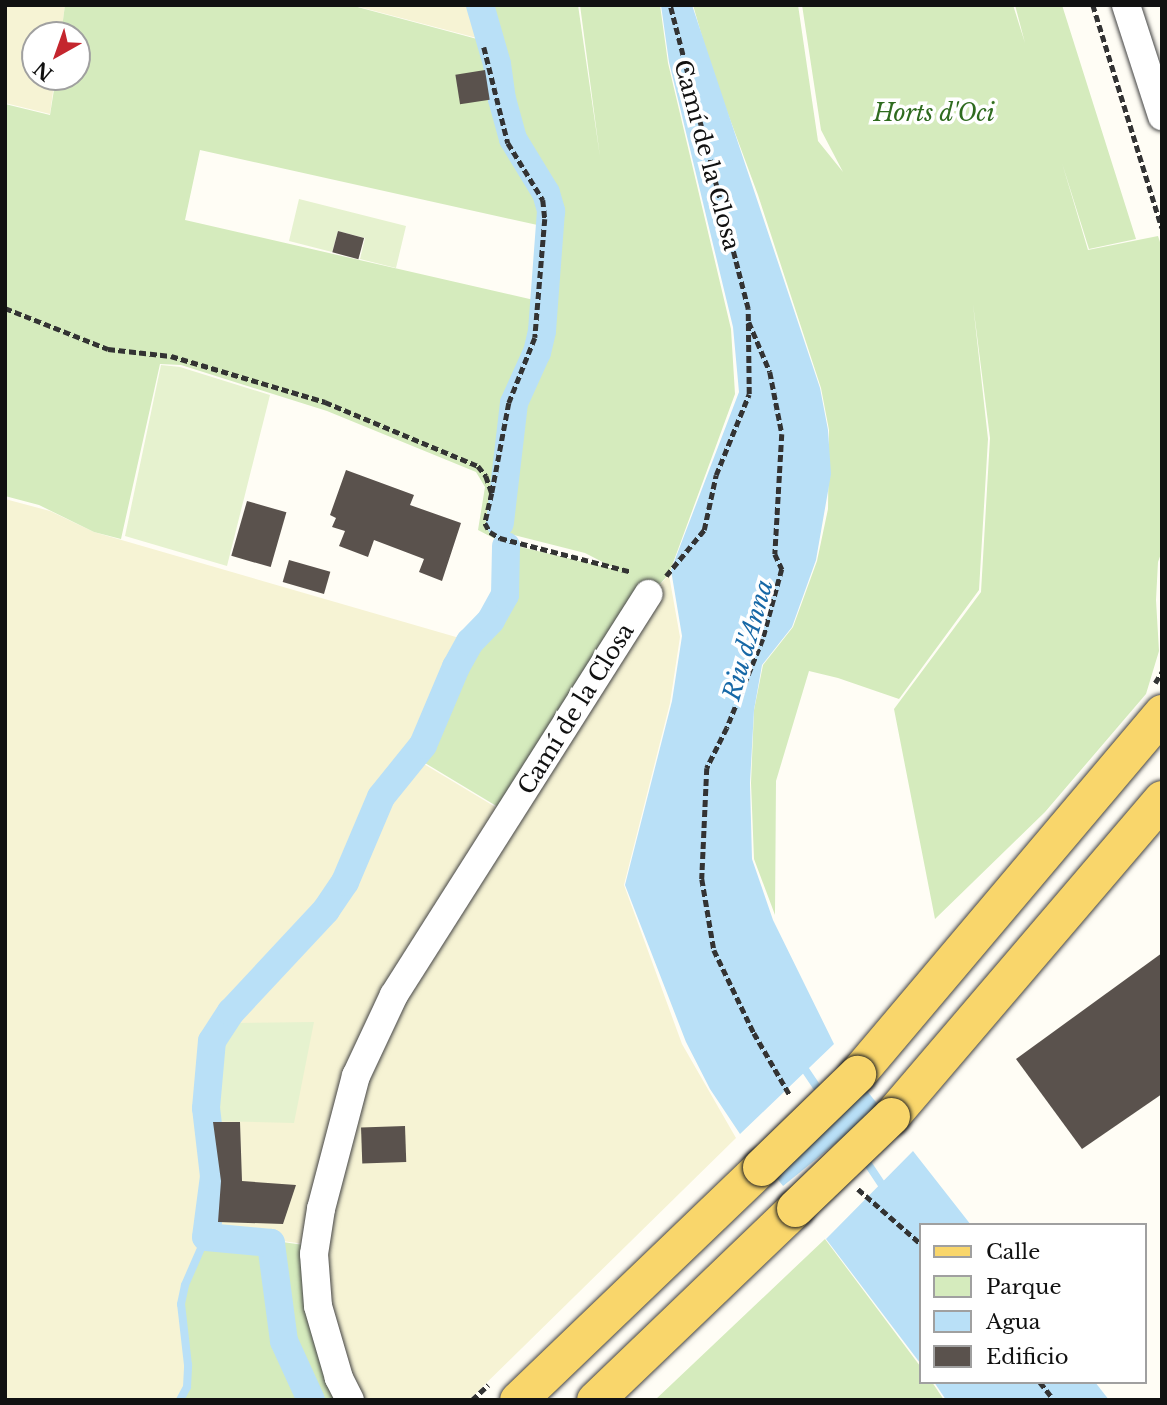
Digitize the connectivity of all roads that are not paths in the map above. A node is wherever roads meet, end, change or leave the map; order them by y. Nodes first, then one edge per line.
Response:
1 (1126, 5) edge
2 (1162, 116) edge
3 (648, 594) road end
4 (1162, 713) edge
5 (1162, 799) edge
6 (350, 1400) edge
7 (518, 1400) edge
8 (596, 1400) edge

1 - 2 street
3 - 6 street, Camí de la Closa
4 - 7 main road, bridge
5 - 8 main road, bridge

